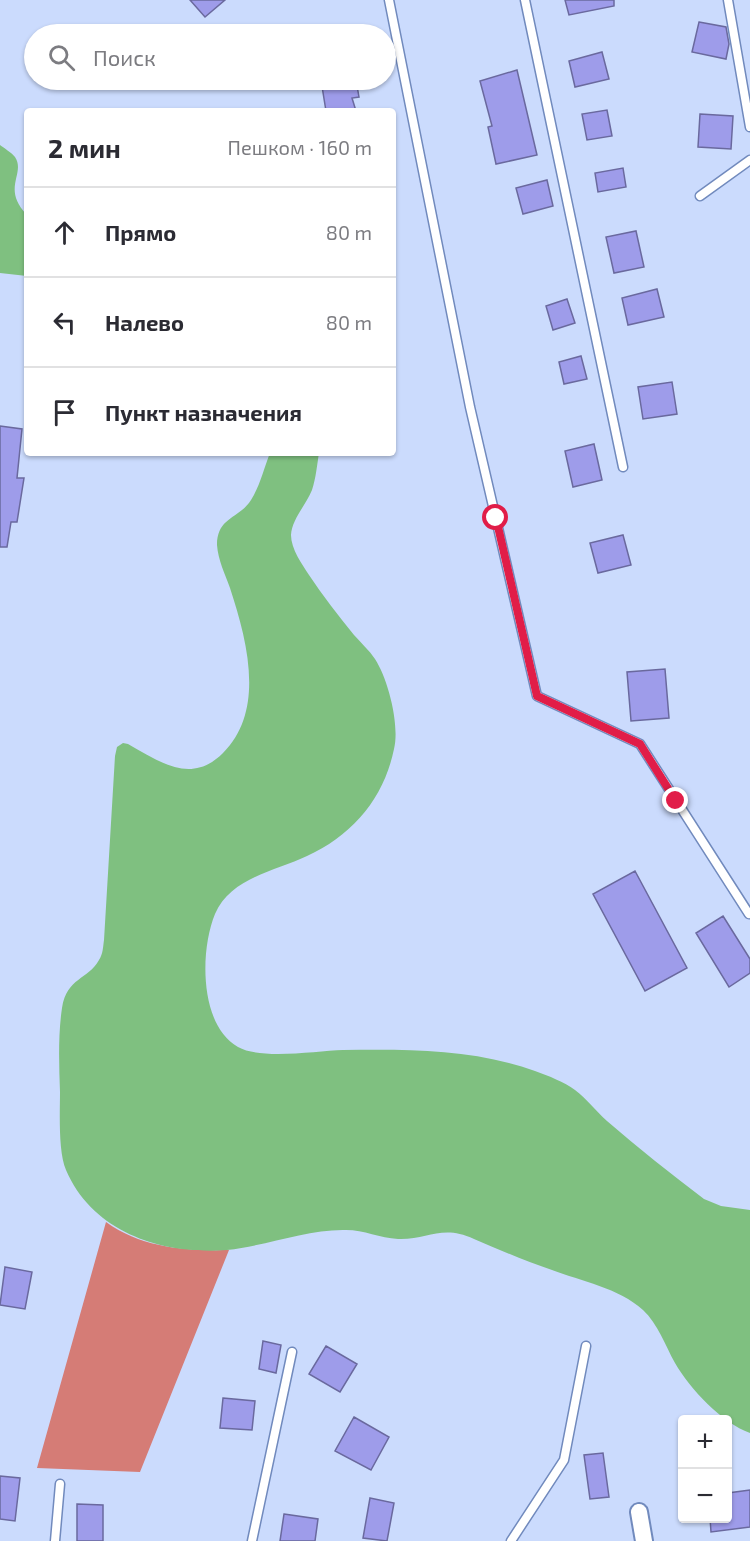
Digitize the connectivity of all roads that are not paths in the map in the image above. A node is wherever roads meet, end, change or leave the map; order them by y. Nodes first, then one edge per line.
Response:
1 (389, 0) edge
2 (525, 0) edge
3 (728, 0) edge
4 (394, 24) edge
5 (396, 35) edge
6 (750, 127) edge
7 (750, 160) edge
8 (700, 196) dead end
9 (623, 467) dead end
10 (749, 914) edge
11 (586, 1346) dead end
12 (292, 1352) dead end
13 (60, 1484) dead end
14 (639, 1512) dead end
15 (55, 1541) edge
16 (252, 1541) edge
17 (511, 1541) edge
18 (644, 1541) edge

1 - 4 lane
2 - 9 lane
3 - 6 lane
5 - 10 lane
7 - 8 lane
11 - 17 lane
12 - 16 lane
13 - 15 lane
14 - 18 street

